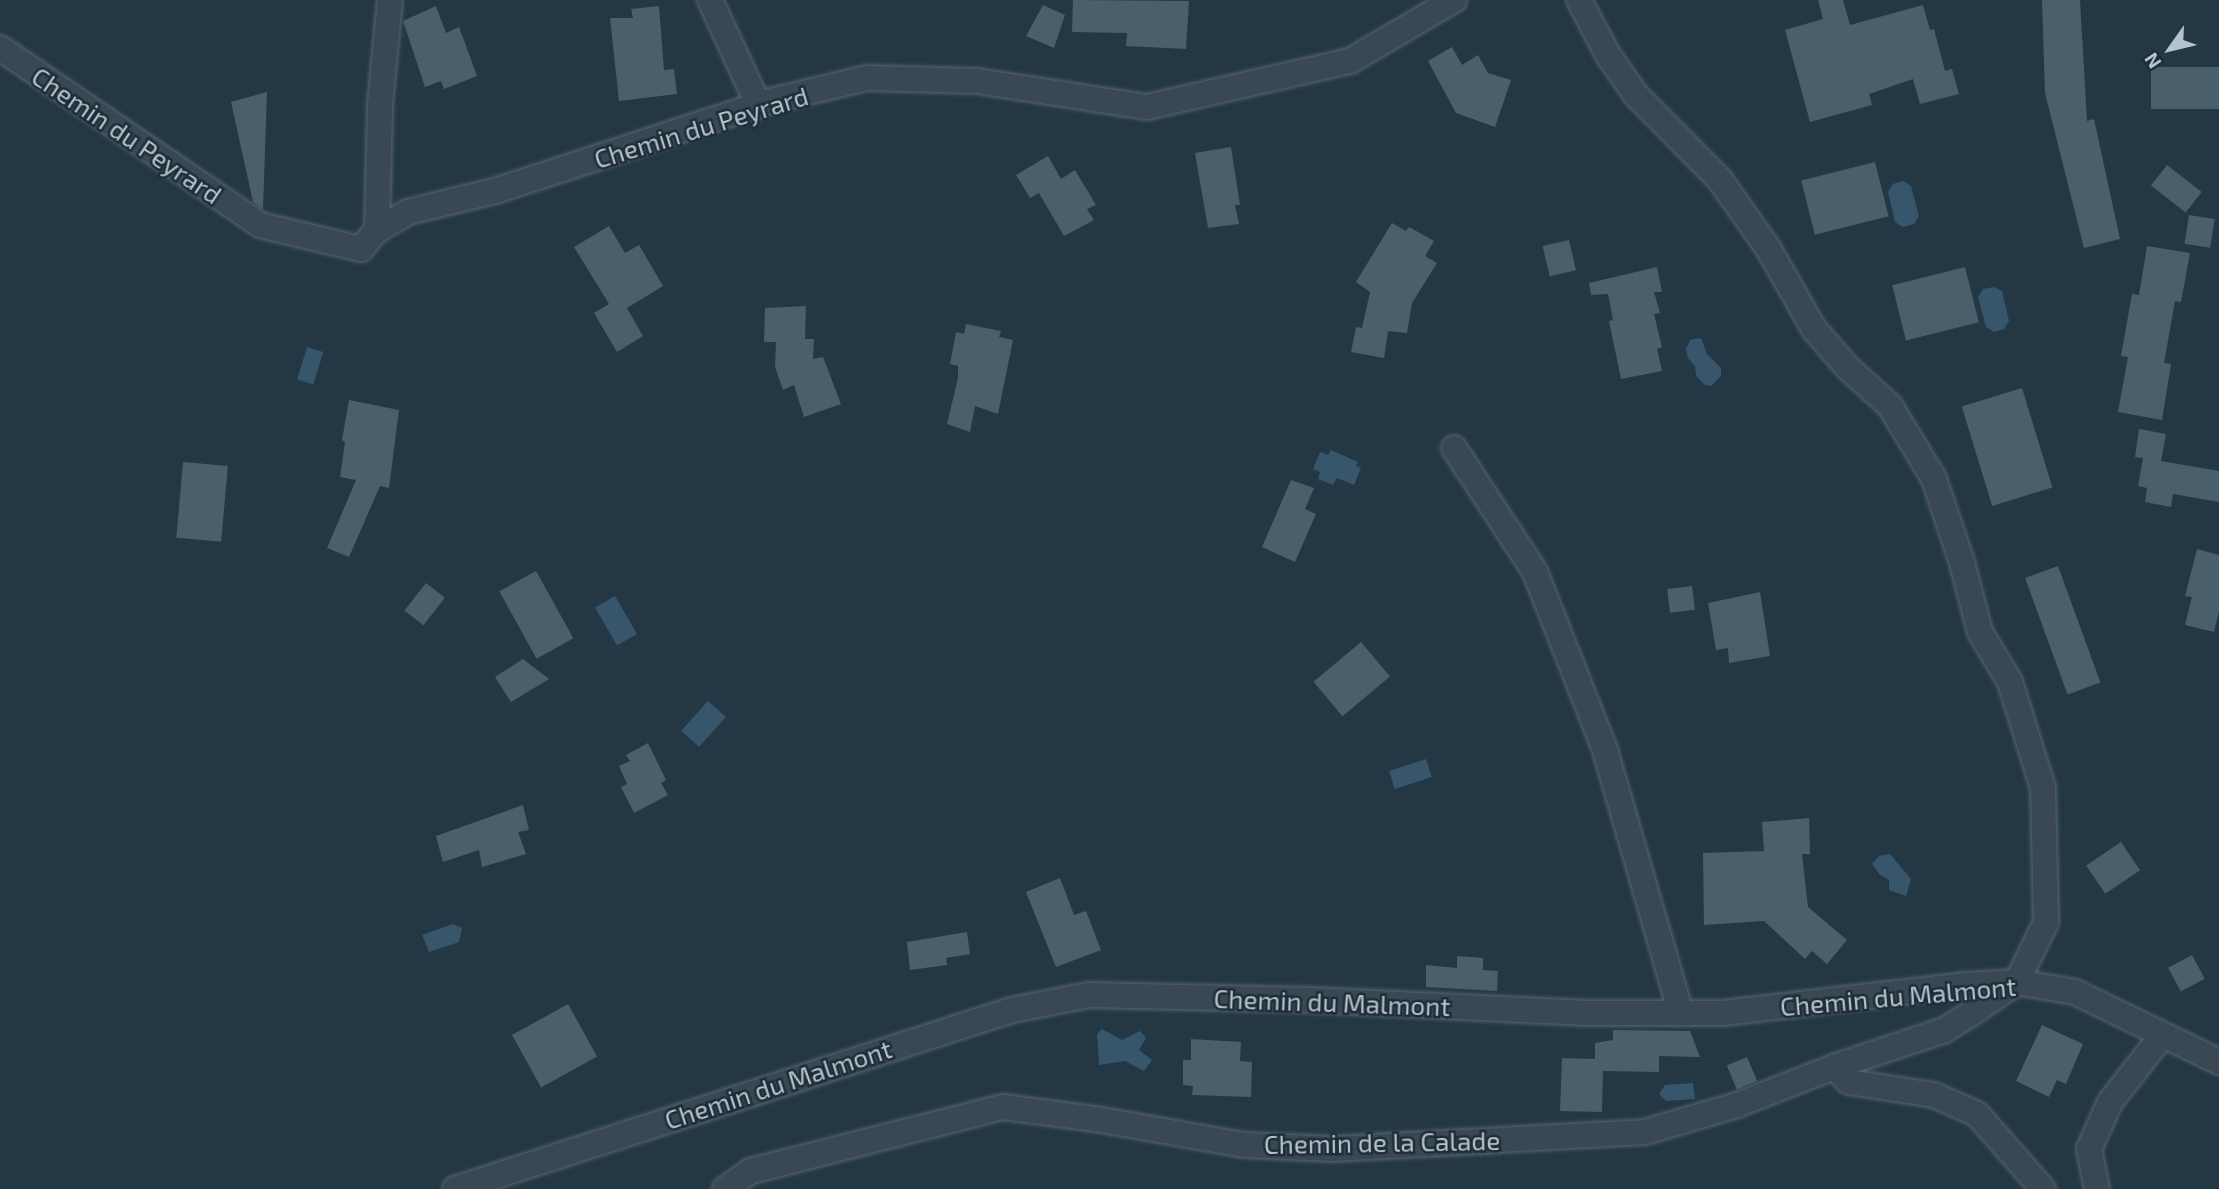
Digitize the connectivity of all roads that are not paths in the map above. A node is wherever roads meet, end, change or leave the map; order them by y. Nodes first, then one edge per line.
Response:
1 (390, 0) edge
2 (710, 0) edge
3 (1454, 0) edge
4 (1579, 0) edge
5 (0, 48) edge
6 (759, 106) junction
7 (377, 230) junction
8 (1454, 448) dead end
9 (2017, 982) junction
10 (1681, 1013) junction
11 (2162, 1036) junction
12 (2219, 1062) edge
13 (1835, 1067) junction
14 (455, 1189) edge
15 (725, 1189) edge
16 (2043, 1189) edge
17 (2097, 1189) edge

1 - 7 street
2 - 6 street
3 - 6 street, Chemin du Peyrard
4 - 9 street
5 - 7 street, Chemin du Peyrard
6 - 7 street, Chemin du Peyrard
8 - 10 street
9 - 10 street, Chemin du Malmont
9 - 11 street, Chemin du Malmont
9 - 13 street, Chemin de la Calade
10 - 14 street, Chemin du Malmont
11 - 12 street, Chemin du Malmont
11 - 17 street
13 - 15 street, Chemin de la Calade
13 - 16 street

